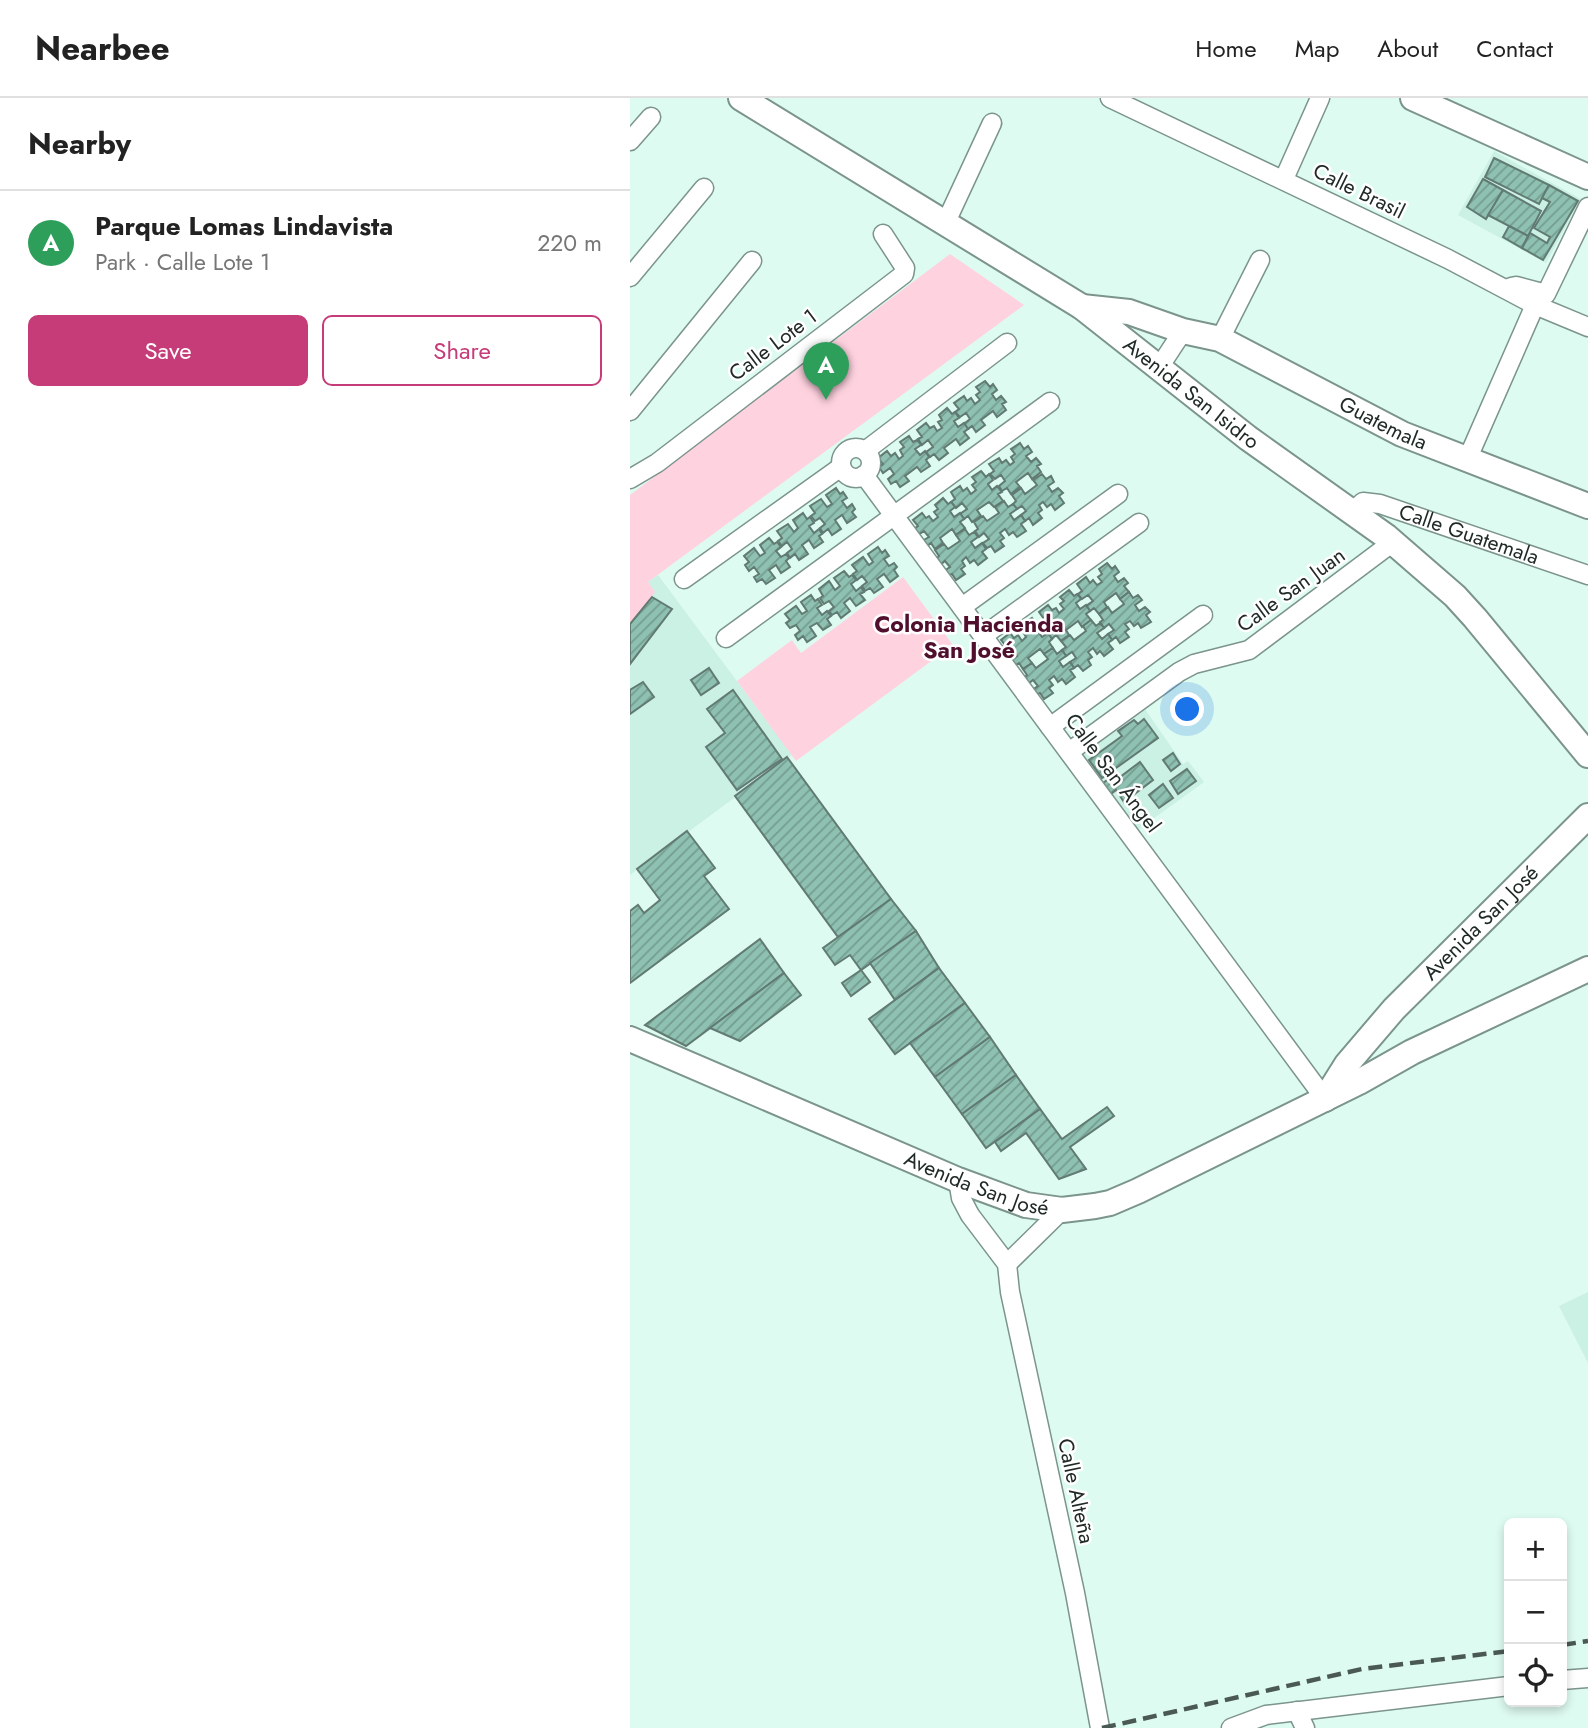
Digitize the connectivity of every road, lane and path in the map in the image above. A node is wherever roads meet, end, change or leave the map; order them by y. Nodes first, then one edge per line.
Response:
1 (1110, 98) edge
2 (1320, 98) edge
3 (1413, 98) edge
4 (745, 99) edge
5 (651, 117) dead end
6 (992, 123) dead end
7 (630, 141) edge
8 (1588, 177) edge
9 (1284, 179) junction
10 (704, 188) dead end
11 (1588, 207) edge
12 (946, 222) junction
13 (884, 234) dead end
14 (1260, 260) dead end
15 (752, 261) dead end
16 (630, 277) edge
17 (1502, 289) junction
18 (1535, 305) junction
19 (1082, 307) junction
20 (1588, 327) edge
21 (1183, 331) junction
22 (1220, 339) junction
23 (1007, 343) dead end
24 (1158, 369) junction
25 (1050, 402) dead end
26 (630, 411) edge
27 (864, 451) junction
28 (1467, 460) junction
29 (841, 467) junction
30 (864, 475) junction
31 (630, 479) edge
32 (1118, 494) dead end
33 (1588, 506) edge
34 (1352, 512) junction
35 (893, 515) junction
36 (1139, 523) dead end
37 (1393, 542) junction
38 (1588, 575) edge
39 (684, 579) dead end
40 (962, 607) junction
41 (1203, 615) dead end
42 (983, 636) junction
43 (726, 638) dead end
44 (1050, 727) junction
45 (1069, 752) junction
46 (1588, 755) edge
47 (1588, 816) edge
48 (1588, 969) edge
49 (630, 1039) edge
50 (1325, 1099) junction
51 (958, 1180) junction
52 (1062, 1210) junction
53 (1007, 1264) junction
54 (1588, 1678) edge
55 (1567, 1680) edge
56 (1504, 1687) edge
57 (1297, 1711) junction
58 (1100, 1728) edge
59 (1231, 1728) edge
60 (1305, 1728) edge

1 - 9 street, Calle Brasil
2 - 9 street
3 - 8 main road
4 - 12 main road, Avenida San Isidro
5 - 7 street
6 - 12 street
9 - 17 street, Calle Brasil
10 - 16 street
11 - 17 street
12 - 19 main road, Avenida San Isidro
13 - 31 street, Calle Lote 1
14 - 22 street
15 - 26 street
17 - 18 street, Calle Brasil
18 - 20 street, Calle Brasil
18 - 28 street
19 - 21 main road
19 - 24 main road, Avenida San Isidro
21 - 22 main road, Guatemala
21 - 24 street
22 - 28 main road, Guatemala
23 - 27 street
24 - 34 main road, Avenida San Isidro
25 - 35 street
27 - 29 street
27 - 30 street
28 - 33 main road, Guatemala
29 - 30 street
29 - 39 street
30 - 35 street, Calle San Ángel
32 - 40 street
34 - 37 main road, Avenida San Isidro
34 - 38 street, Calle Guatemala
35 - 40 street, Calle San Ángel
35 - 43 street
36 - 42 street
37 - 45 street, Calle San Juan
37 - 46 main road, Avenida San Isidro
40 - 42 street, Calle San Ángel
41 - 44 street
42 - 44 street, Calle San Ángel
44 - 45 street, Calle San Ángel
45 - 50 street, Calle San Ángel
47 - 50 main road, Avenida San José
48 - 50 main road, Avenida San José
49 - 51 main road, Avenida San José
50 - 52 main road, Avenida San José
51 - 52 main road, Avenida San José
51 - 53 street, Calle Alteña
52 - 53 street
53 - 58 street, Calle Alteña
54 - 55 street
56 - 57 street
57 - 59 street
57 - 60 street

